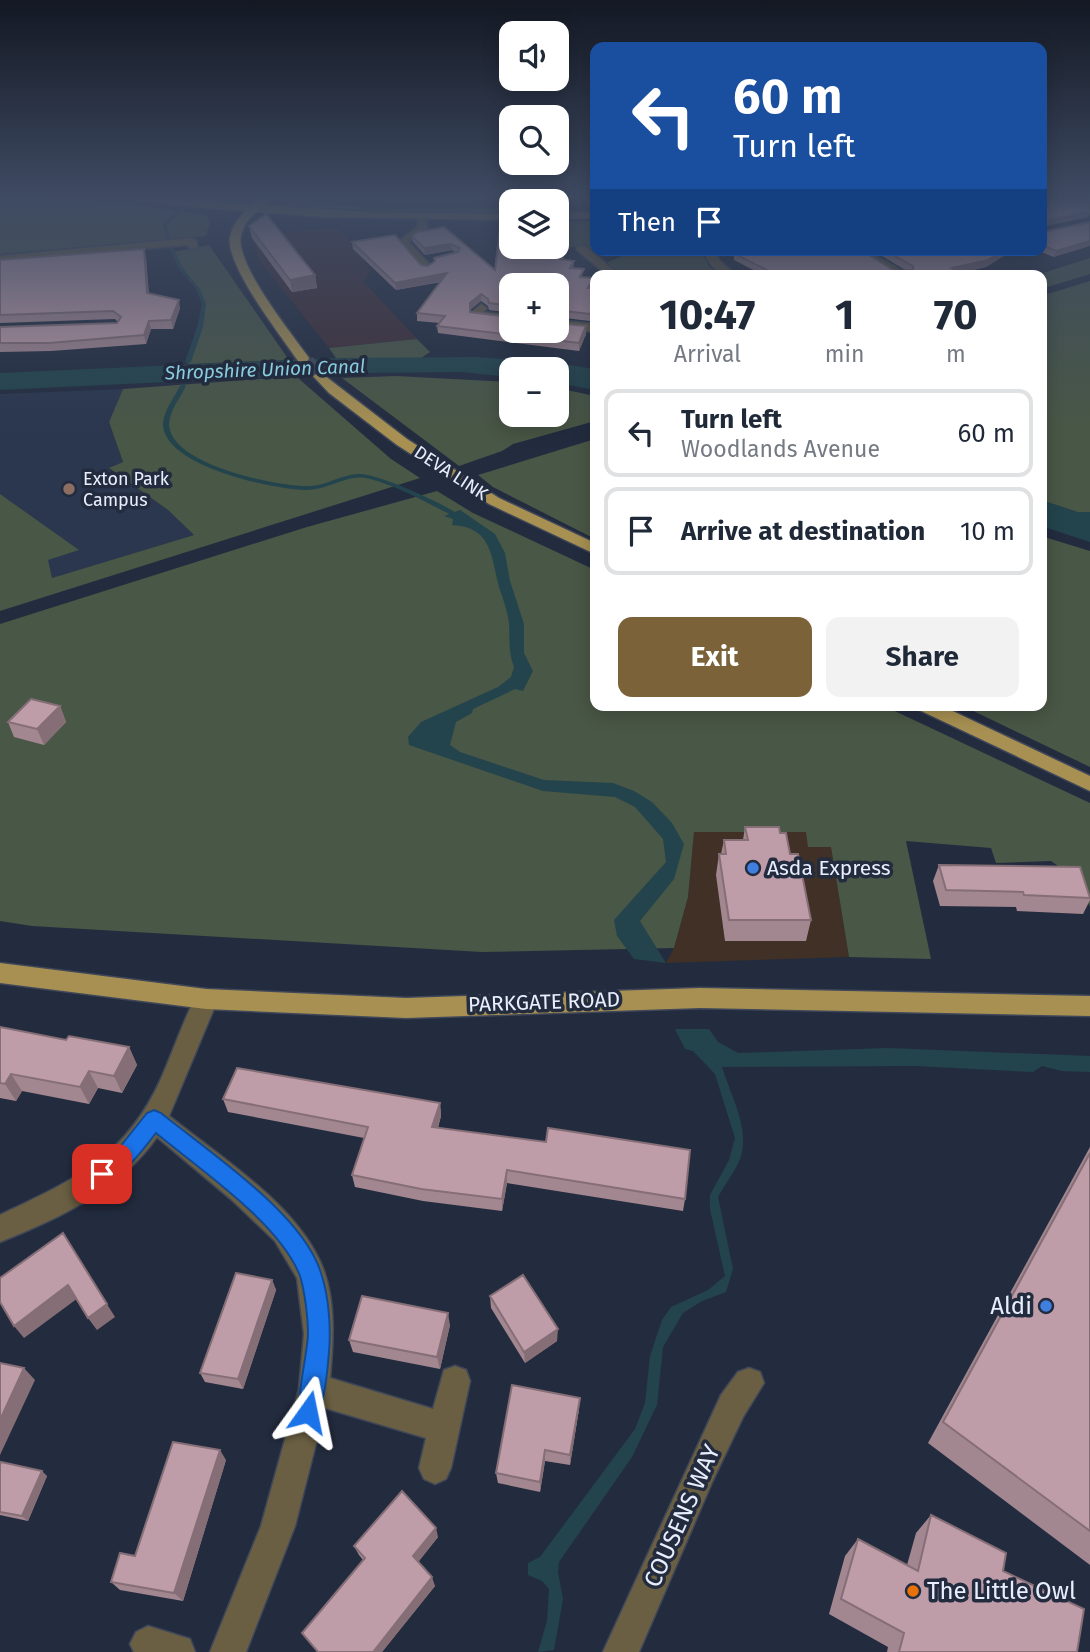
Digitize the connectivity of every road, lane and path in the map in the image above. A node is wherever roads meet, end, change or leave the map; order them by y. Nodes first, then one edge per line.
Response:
1 (249, 275) edge
2 (481, 308) dead end
3 (499, 317) edge
4 (569, 325) edge
5 (590, 327) edge
6 (303, 358) tunnel mouth
7 (320, 376) tunnel mouth
8 (590, 547) edge
9 (936, 711) edge
10 (1090, 784) edge
11 (0, 973) edge
12 (206, 999) junction
13 (1090, 1006) edge
14 (154, 1119) junction
15 (0, 1229) edge
16 (454, 1381) dead end
17 (749, 1382) dead end
18 (314, 1389) junction
19 (444, 1428) junction
20 (435, 1468) dead end
21 (228, 1652) edge
22 (621, 1652) edge

1 - 6 main road
2 - 3 street
4 - 5 street
7 - 8 main road, DEVA LINK
9 - 10 main road
11 - 12 main road, PARKGATE ROAD
12 - 13 main road, PARKGATE ROAD
12 - 14 street
14 - 15 street
14 - 18 street
16 - 19 street
17 - 22 street, COUSENS WAY
18 - 19 street
18 - 21 street
19 - 20 street

